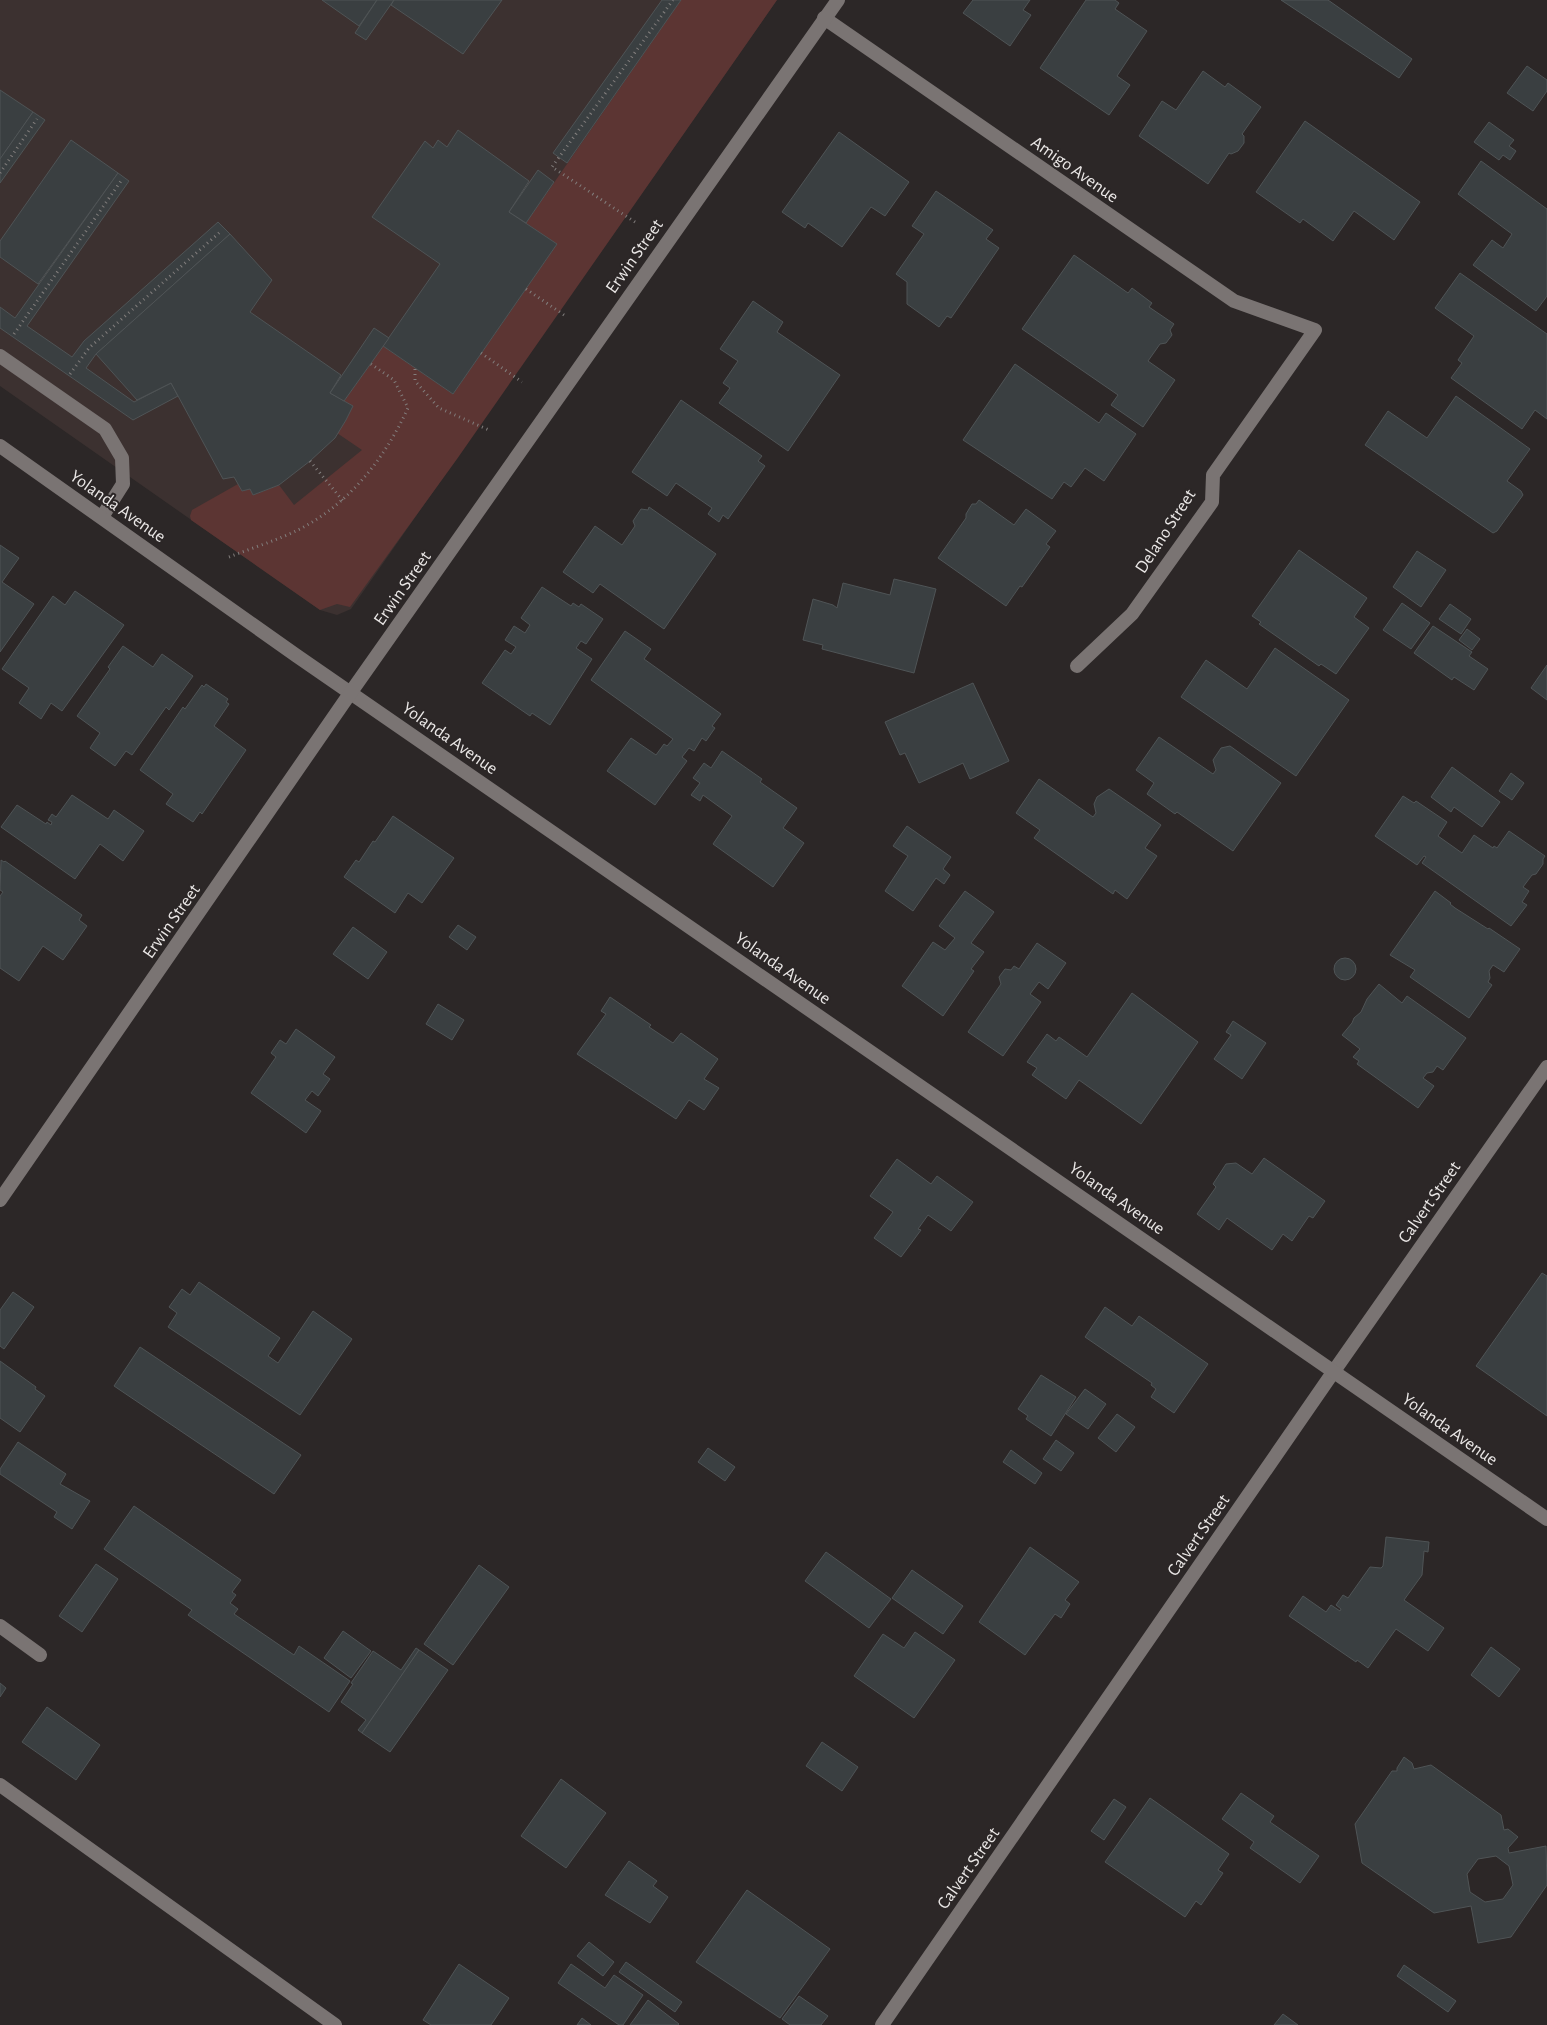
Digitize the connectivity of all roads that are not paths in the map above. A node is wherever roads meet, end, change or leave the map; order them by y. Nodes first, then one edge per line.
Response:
1 (838, 0) edge
2 (824, 18) junction
3 (1315, 330) joint
4 (0, 356) edge
5 (0, 446) edge
6 (102, 517) junction
7 (1077, 666) dead end
8 (351, 692) junction
9 (1547, 1067) edge
10 (0, 1200) edge
11 (1334, 1371) junction
12 (1547, 1519) edge
13 (0, 1626) edge
14 (40, 1655) dead end
15 (0, 1785) edge
16 (335, 2025) edge
17 (882, 2025) edge

1 - 2 street, Erwin Street
2 - 3 street, Amigo Avenue
2 - 8 street, Erwin Street
3 - 7 street, Delano Street
4 - 6 street
5 - 6 street, Yolanda Avenue
6 - 8 street, Yolanda Avenue
8 - 10 street, Erwin Street
8 - 11 street, Yolanda Avenue
9 - 11 street, Calvert Street
11 - 12 street, Yolanda Avenue
11 - 17 street, Calvert Street
13 - 14 street
15 - 16 street

